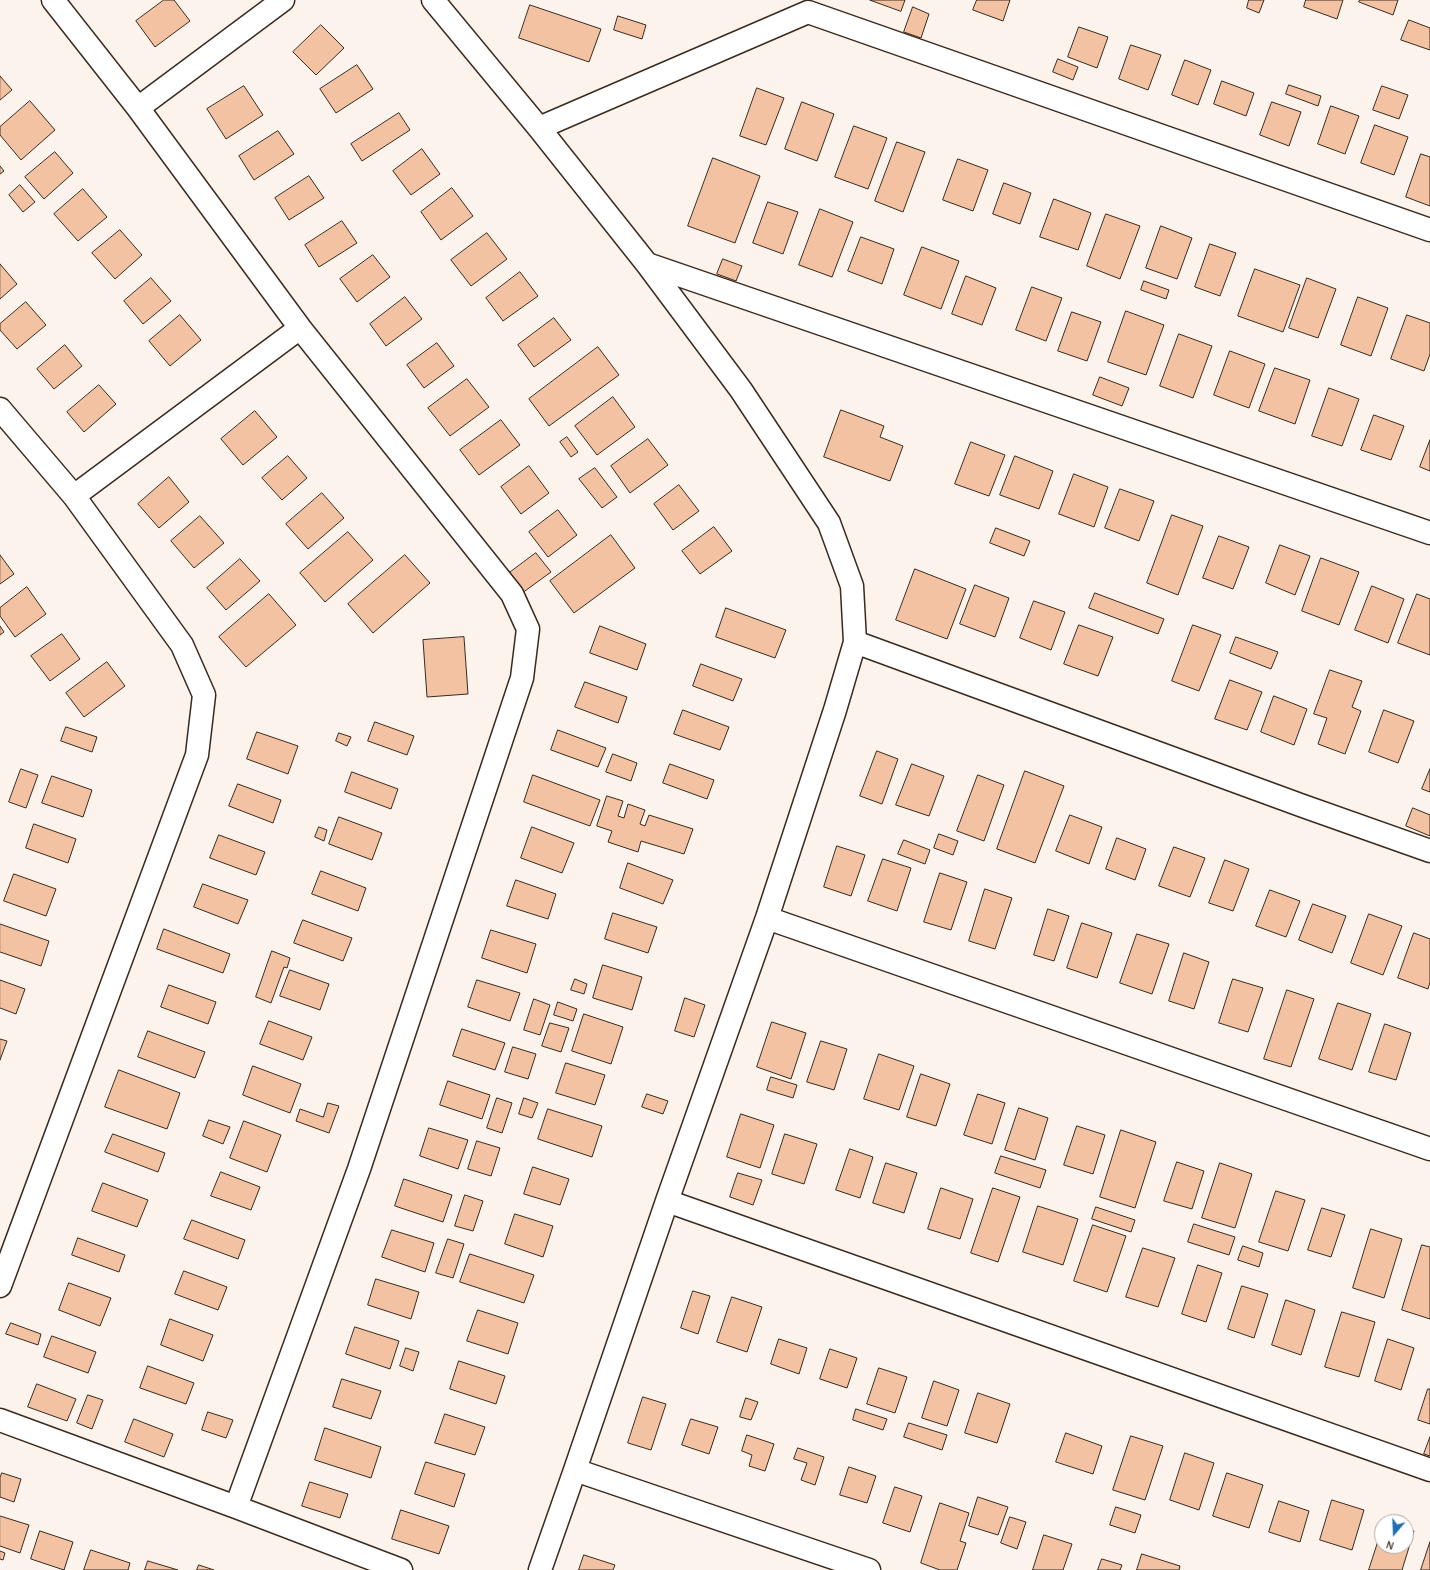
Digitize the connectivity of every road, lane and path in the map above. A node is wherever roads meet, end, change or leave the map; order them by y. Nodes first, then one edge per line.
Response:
1 (53, 0) edge
2 (283, 0) edge
3 (433, 0) edge
4 (810, 6) edge
5 (138, 108) junction
6 (539, 128) junction
7 (1430, 230) edge
8 (647, 264) junction
9 (300, 328) junction
10 (0, 409) edge
11 (74, 496) junction
12 (1430, 533) edge
13 (855, 642) junction
14 (1430, 851) edge
15 (767, 918) junction
16 (1430, 1149) edge
17 (667, 1201) junction
18 (0, 1286) edge
19 (0, 1420) edge
20 (576, 1470) junction
21 (1430, 1470) edge
22 (236, 1507) junction
23 (401, 1570) edge
24 (540, 1570) edge
25 (869, 1570) edge

1 - 5 street
2 - 5 street
3 - 6 street
4 - 6 street
4 - 7 street
5 - 9 street
6 - 8 street
8 - 12 street
8 - 13 street
9 - 11 street
9 - 22 street
10 - 11 street
11 - 18 street
13 - 14 street
13 - 15 street
15 - 16 street
15 - 17 street
17 - 20 street
17 - 21 street
19 - 22 street
20 - 24 street
20 - 25 street
22 - 23 street

